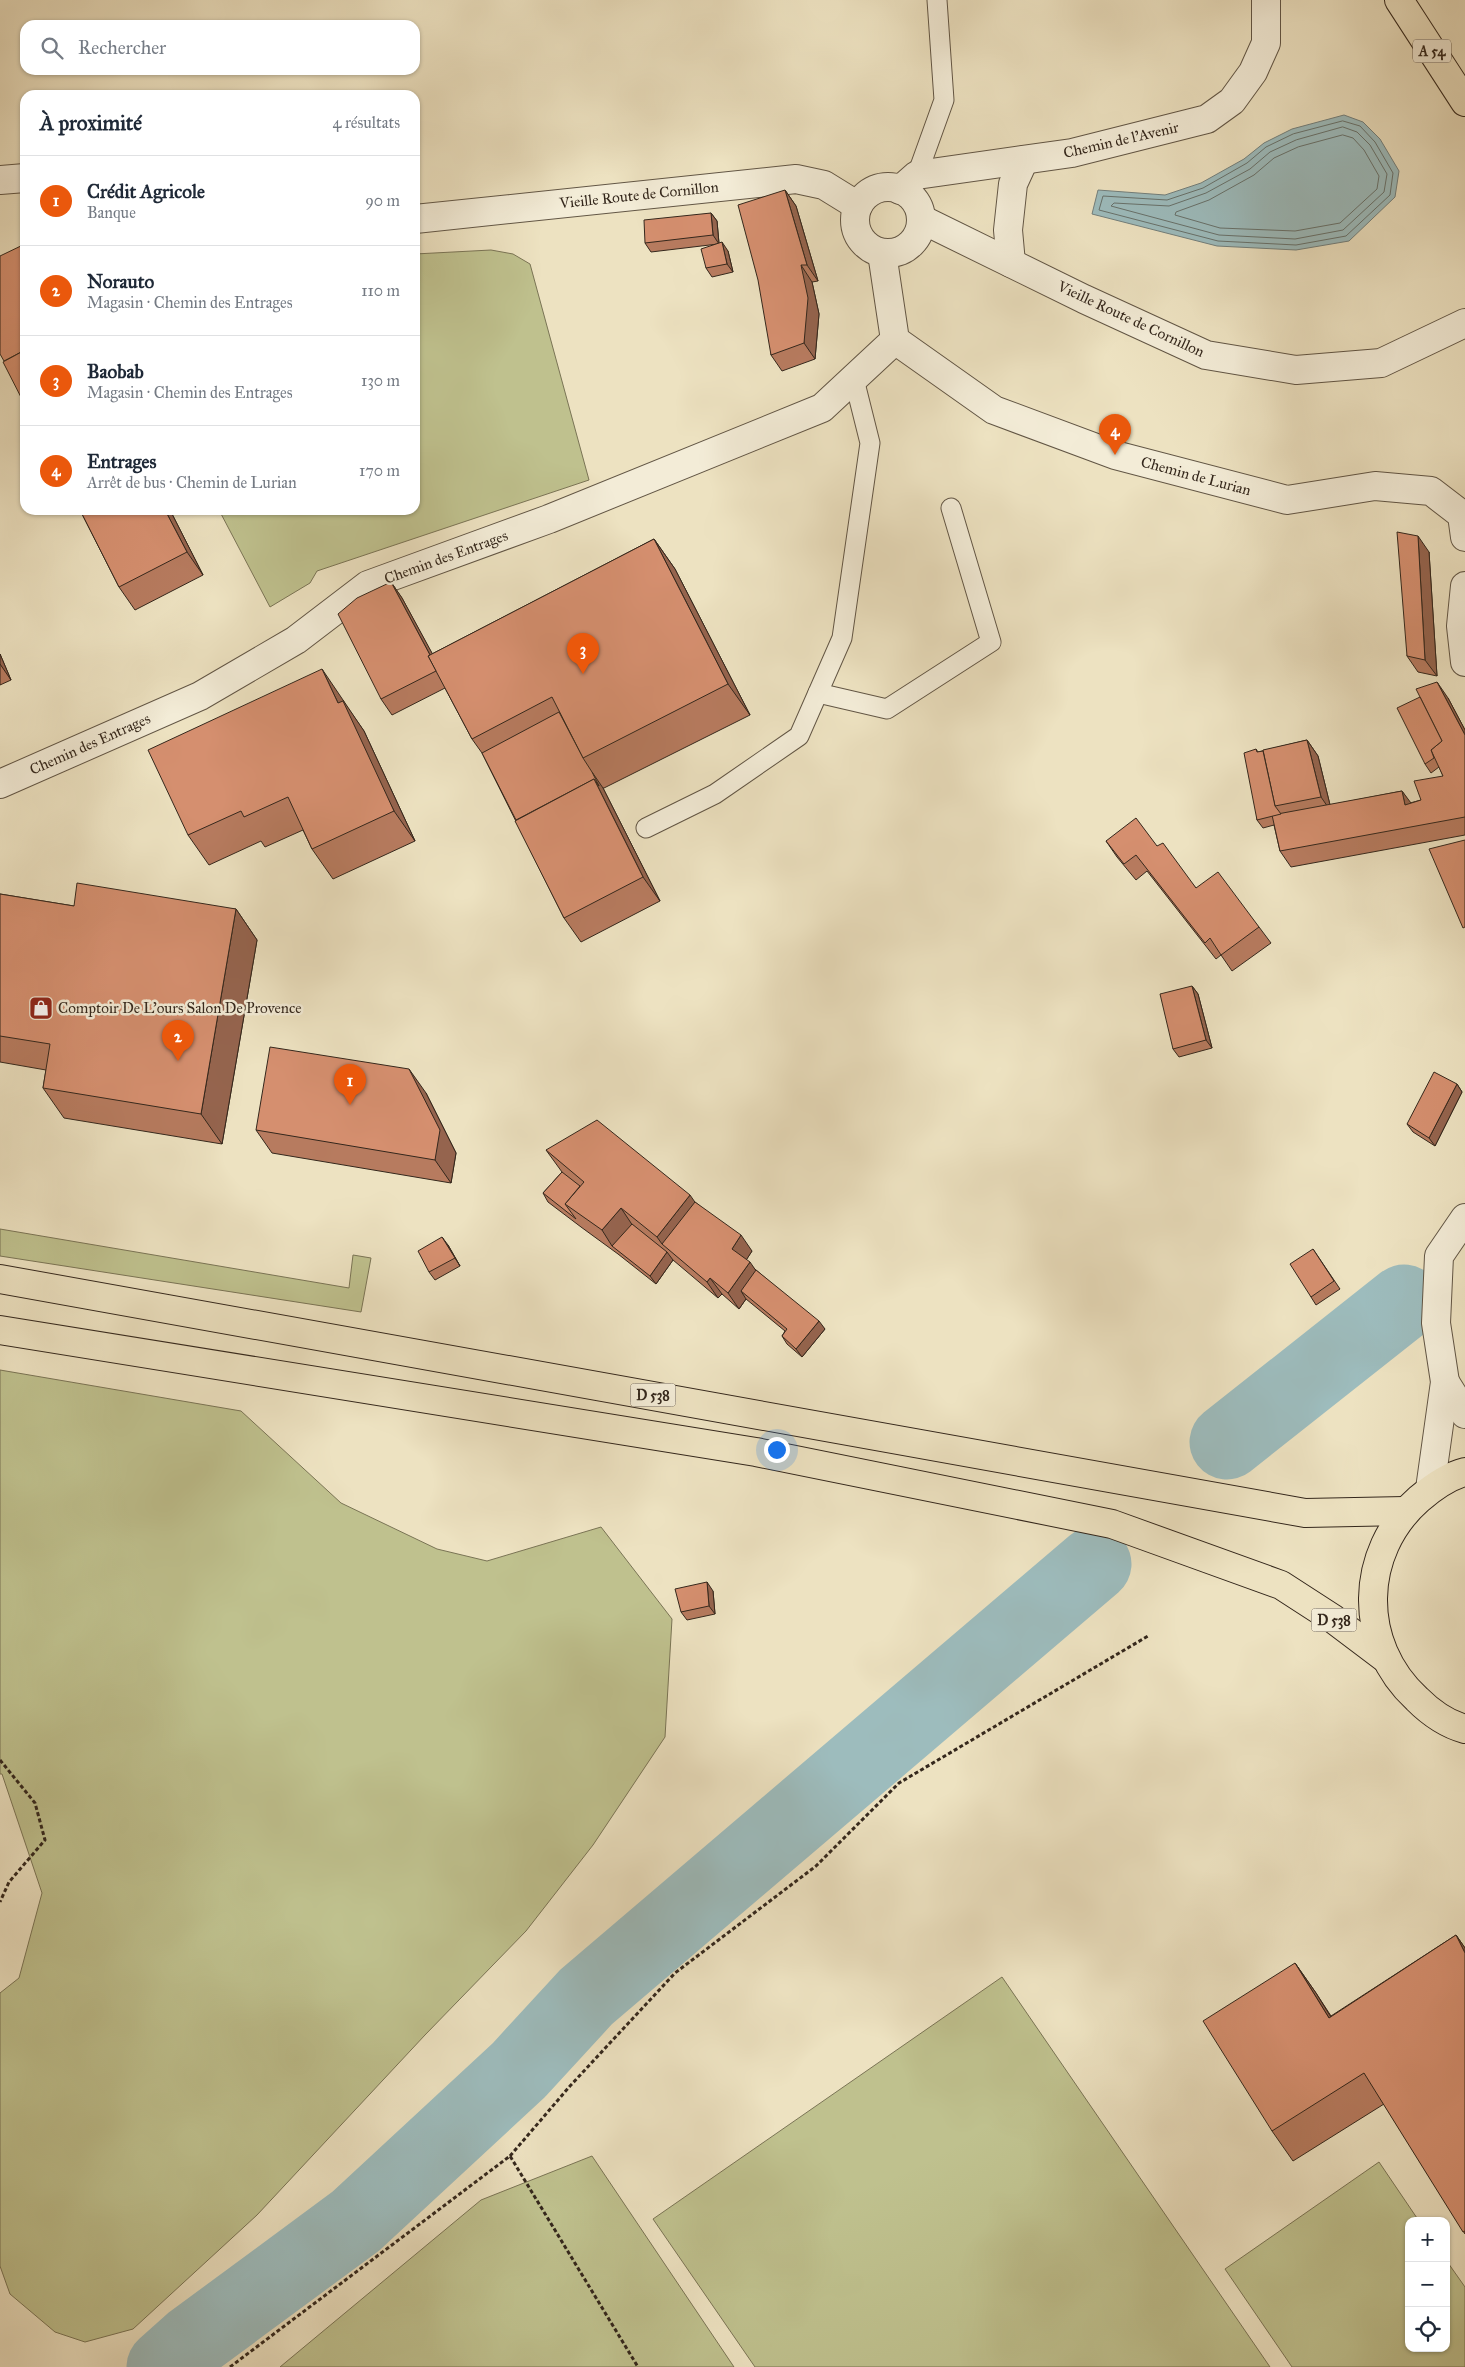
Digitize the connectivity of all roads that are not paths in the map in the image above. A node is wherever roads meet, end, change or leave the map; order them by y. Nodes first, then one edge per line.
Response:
1 (937, 0) edge
2 (1266, 0) edge
3 (1399, 0) edge
4 (1465, 102) edge
5 (1024, 160) junction
6 (20, 178) edge
7 (0, 180) edge
8 (908, 182) junction
9 (858, 206) junction
10 (420, 218) edge
11 (921, 219) junction
12 (882, 253) junction
13 (1011, 263) junction
14 (1463, 324) edge
15 (896, 340) junction
16 (854, 379) junction
17 (951, 508) dead end
18 (1465, 537) edge
19 (1465, 586) edge
20 (1465, 662) edge
21 (818, 692) junction
22 (0, 784) edge
23 (646, 828) dead end
24 (1465, 1218) edge
25 (0, 1279) edge
26 (0, 1330) edge
27 (1445, 1382) junction
28 (1465, 1414) edge
29 (1465, 1472) edge
30 (1430, 1489) junction
31 (1405, 1511) junction
32 (1385, 1658) junction
33 (1465, 1729) edge

1 - 8 lane
2 - 5 street, Chemin de l'Avenir
3 - 4 main road, A 54
5 - 8 street, Chemin de l'Avenir
5 - 13 street
6 - 7 street
8 - 9 street
8 - 11 street
9 - 10 street, Vieille Route de Cornillon
9 - 12 street
11 - 12 street
11 - 13 street, Vieille Route de Cornillon
12 - 15 street
13 - 14 street, Vieille Route de Cornillon
15 - 16 street, Chemin des Entrages
15 - 18 street, Chemin de Lurian
16 - 21 lane
16 - 22 street, Chemin des Entrages
17 - 21 lane
19 - 20 street
21 - 23 lane
24 - 27 street
25 - 31 main road, D 538
26 - 32 main road, D 538
27 - 28 street
27 - 30 street
29 - 30 main road
30 - 31 main road
31 - 32 main road
32 - 33 main road

